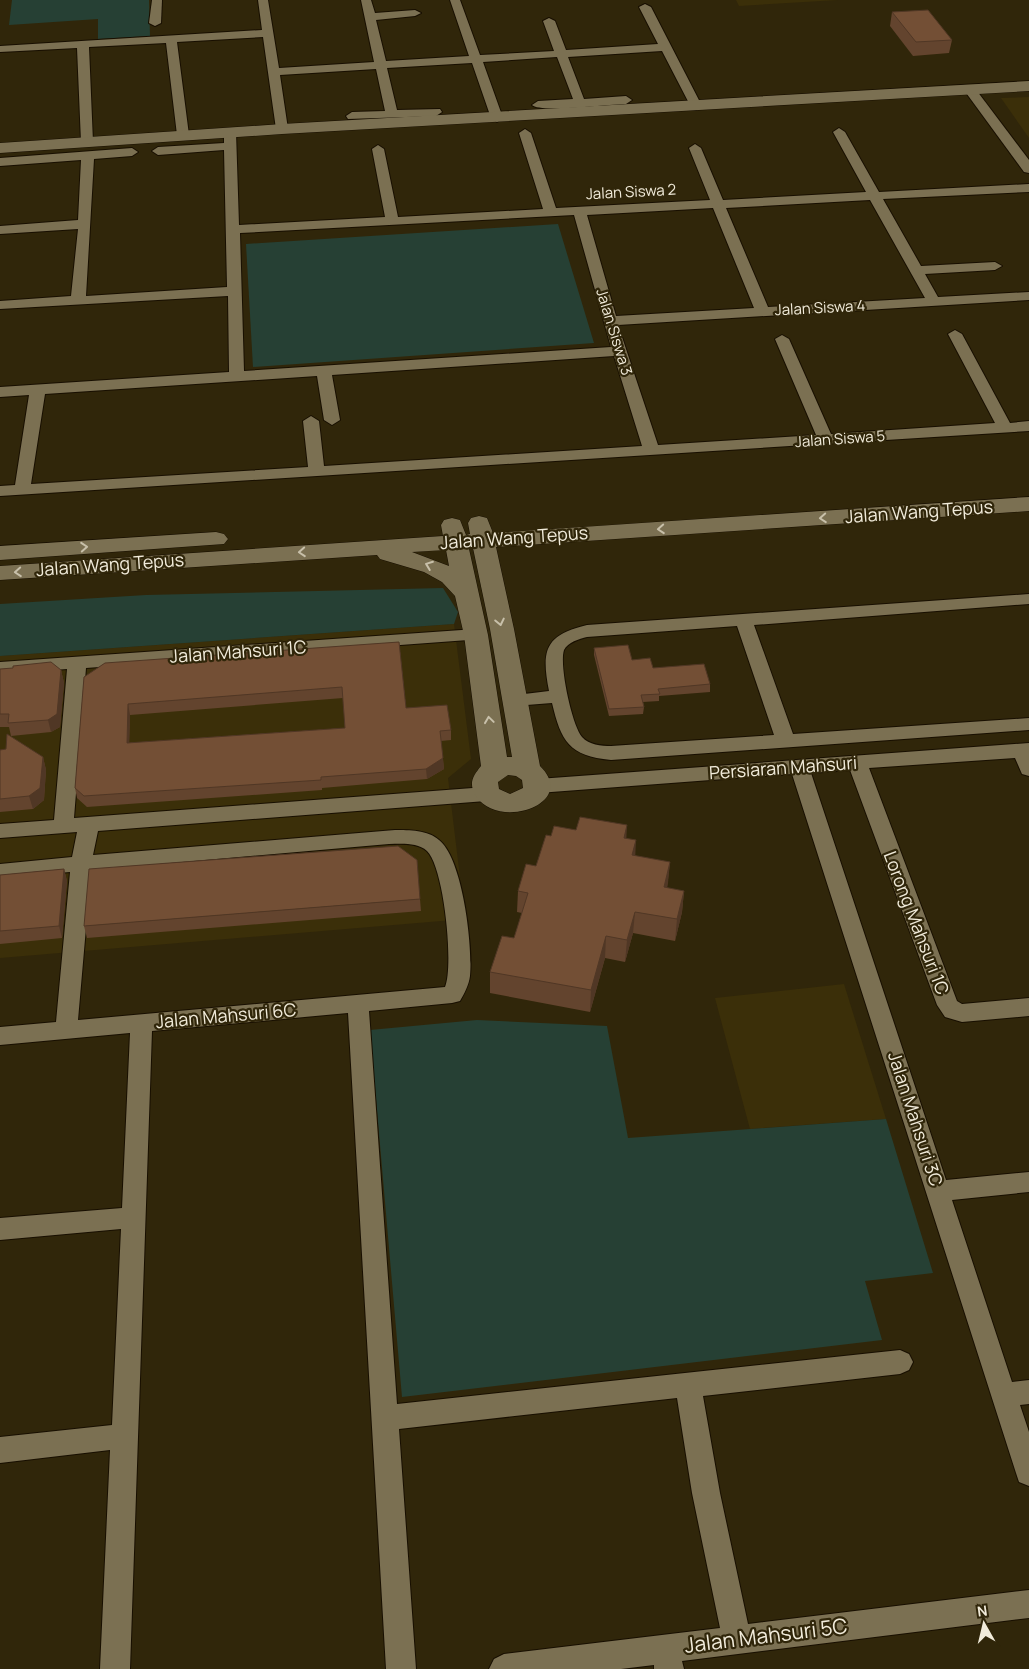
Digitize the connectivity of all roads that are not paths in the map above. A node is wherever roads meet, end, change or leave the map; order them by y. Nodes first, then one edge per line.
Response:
1 (157, 0) edge
2 (263, 0) edge
3 (366, 0) edge
4 (455, 0) edge
5 (644, 7) dead end
6 (415, 14) dead end
7 (370, 17) junction
8 (549, 21) dead end
9 (156, 23) dead end
10 (269, 38) junction
11 (171, 39) junction
12 (83, 44) junction
13 (665, 47) junction
14 (0, 50) edge
15 (561, 53) junction
16 (475, 59) junction
17 (381, 65) junction
18 (273, 72) junction
19 (1029, 86) edge
20 (970, 90) junction
21 (626, 100) dead end
22 (580, 103) junction
23 (538, 105) dead end
24 (696, 106) junction
25 (436, 112) dead end
26 (392, 114) junction
27 (352, 116) dead end
28 (497, 118) junction
29 (282, 129) junction
30 (839, 132) dead end
31 (525, 133) dead end
32 (183, 136) junction
33 (231, 139) junction
34 (0, 148) edge
35 (695, 148) dead end
36 (87, 149) junction
37 (158, 150) dead end
38 (378, 150) dead end
39 (132, 152) dead end
40 (0, 162) edge
41 (1029, 169) edge
42 (1029, 188) edge
43 (875, 196) junction
44 (718, 204) junction
45 (579, 211) junction
46 (551, 212) junction
47 (392, 221) junction
48 (86, 224) junction
49 (234, 229) junction
50 (0, 230) edge
51 (995, 266) dead end
52 (916, 270) junction
53 (235, 291) junction
54 (1029, 296) edge
55 (78, 301) junction
56 (934, 302) junction
57 (0, 306) edge
58 (763, 312) junction
59 (610, 321) junction
60 (954, 334) dead end
61 (782, 339) dead end
62 (620, 351) junction
63 (324, 371) junction
64 (237, 375) junction
65 (38, 389) junction
66 (0, 392) edge
67 (332, 420) dead end
68 (311, 421) dead end
69 (1029, 426) edge
70 (1005, 428) junction
71 (826, 440) junction
72 (652, 451) junction
73 (317, 472) junction
74 (1029, 485) edge
75 (22, 490) junction
76 (0, 491) edge
77 (1029, 504) edge
78 (481, 531) junction
79 (602, 532) junction
80 (454, 533) junction
81 (343, 549) junction
82 (0, 553) edge
83 (0, 573) edge
84 (494, 590) junction
85 (467, 594) junction
86 (1029, 599) edge
87 (743, 619) junction
88 (476, 634) junction
89 (77, 663) junction
90 (0, 668) edge
91 (560, 696) junction
92 (514, 700) junction
93 (1029, 724) edge
94 (786, 742) junction
95 (678, 749) junction
96 (1025, 750) edge
97 (857, 762) junction
98 (799, 766) junction
99 (495, 768) junction
100 (1029, 769) edge
101 (686, 775) junction
102 (532, 778) junction
103 (486, 794) junction
104 (89, 824) junction
105 (63, 826) junction
106 (0, 831) edge
107 (81, 865) junction
108 (0, 872) edge
109 (358, 1005) junction
110 (1029, 1007) edge
111 (141, 1024) junction
112 (66, 1030) junction
113 (0, 1036) edge
114 (1029, 1182) edge
115 (938, 1191) junction
116 (133, 1216) junction
117 (0, 1229) edge
118 (900, 1362) dead end
119 (688, 1385) junction
120 (1029, 1392) edge
121 (1004, 1395) junction
122 (386, 1418) junction
123 (124, 1436) junction
124 (0, 1450) edge
125 (1029, 1473) edge
126 (1029, 1604) edge
127 (737, 1640) junction
128 (667, 1659) edge
129 (115, 1669) edge
130 (401, 1669) edge
131 (504, 1669) edge

1 - 9 street
2 - 10 street
3 - 7 street
4 - 16 street
5 - 13 street
6 - 7 street
7 - 17 street
8 - 15 street
10 - 11 street
10 - 18 street
11 - 12 street
11 - 32 street
12 - 14 street
12 - 36 street
13 - 15 street
13 - 24 street
15 - 16 street
15 - 22 street
16 - 17 street
16 - 28 street
17 - 18 street
17 - 26 street
18 - 29 street
19 - 20 main road
20 - 24 main road
20 - 41 street
21 - 22 street
22 - 23 street
24 - 28 main road
25 - 26 street
26 - 27 street
28 - 29 main road
29 - 33 main road
30 - 43 street
31 - 46 street
32 - 33 main road
32 - 36 main road
33 - 37 street
33 - 49 street
34 - 36 main road
35 - 44 street
36 - 39 street
36 - 40 street
36 - 48 street
38 - 47 street
42 - 43 street, Jalan Siswa 2
43 - 44 street, Jalan Siswa 2
43 - 52 street
44 - 45 street, Jalan Siswa 2
44 - 58 street
45 - 46 street, Jalan Siswa 2
45 - 59 street, Jalan Siswa 3
46 - 47 street, Jalan Siswa 2
47 - 49 street, Jalan Siswa 2
48 - 50 street
48 - 55 street
49 - 53 street
51 - 52 street
52 - 56 street
53 - 55 street
53 - 64 street
54 - 56 street, Jalan Siswa 4
55 - 57 street
56 - 58 street, Jalan Siswa 4
58 - 59 street, Jalan Siswa 4
59 - 62 street, Jalan Siswa 3
60 - 70 street
61 - 71 street
62 - 63 street
62 - 72 street, Jalan Siswa 3
63 - 64 street
63 - 67 street
64 - 65 street
65 - 66 street
65 - 75 street
68 - 73 street
69 - 70 street, Jalan Siswa 5
70 - 71 street, Jalan Siswa 5
71 - 72 street, Jalan Siswa 5
72 - 73 street, Jalan Siswa 5
73 - 75 street, Jalan Siswa 5
74 - 78 main road, Jalan Wang Tepus
75 - 76 street, Jalan Siswa 5
77 -> 79 main road, Jalan Wang Tepus
78 - 79 main road, Jalan Wang Tepus
78 - 80 main road, Jalan Wang Tepus
78 - 84 main road
79 - 84 main road
80 - 81 main road, Jalan Wang Tepus
82 -> 80 main road, Jalan Wang Tepus
80 - 85 main road
81 -> 83 main road, Jalan Wang Tepus
85 -> 81 main road
84 -> 92 main road
85 - 88 main road
86 - 87 street
87 - 91 street
87 - 94 street
88 - 89 street, Jalan Mahsuri 1C
99 -> 88 main road
89 - 90 street, Jalan Mahsuri 1C
89 - 105 street
91 - 92 street
91 - 95 street
92 - 102 main road
93 - 94 street
94 - 95 street
95 - 101 street
96 - 97 street, Persiaran Mahsuri
96 - 100 street
97 - 98 street, Persiaran Mahsuri
97 - 110 street, Lorong Mahsuri 1C
98 - 101 street, Persiaran Mahsuri
98 - 115 street, Jalan Mahsuri 3C
99 - 102 main road
99 - 103 main road
101 - 102 street, Persiaran Mahsuri
102 - 103 main road
103 - 104 street
104 - 105 street
104 - 107 street
105 - 106 street
107 - 108 street
107 - 109 street, Jalan Mahsuri 6C
107 - 112 street
109 - 111 street, Jalan Mahsuri 6C
109 - 122 street
111 - 112 street, Jalan Mahsuri 6C
111 - 116 street
112 - 113 street, Jalan Mahsuri 6C
114 - 115 street
115 - 121 street, Jalan Mahsuri 3C
116 - 117 street
116 - 123 street
118 - 119 street
119 - 122 street
119 - 127 street
120 - 121 street
121 - 125 street, Jalan Mahsuri 3C
122 - 130 street
123 - 124 street
123 - 129 street
126 - 127 street, Jalan Mahsuri 5C
127 - 128 street, Jalan Mahsuri 5C
128 - 131 street, Jalan Mahsuri 5C

